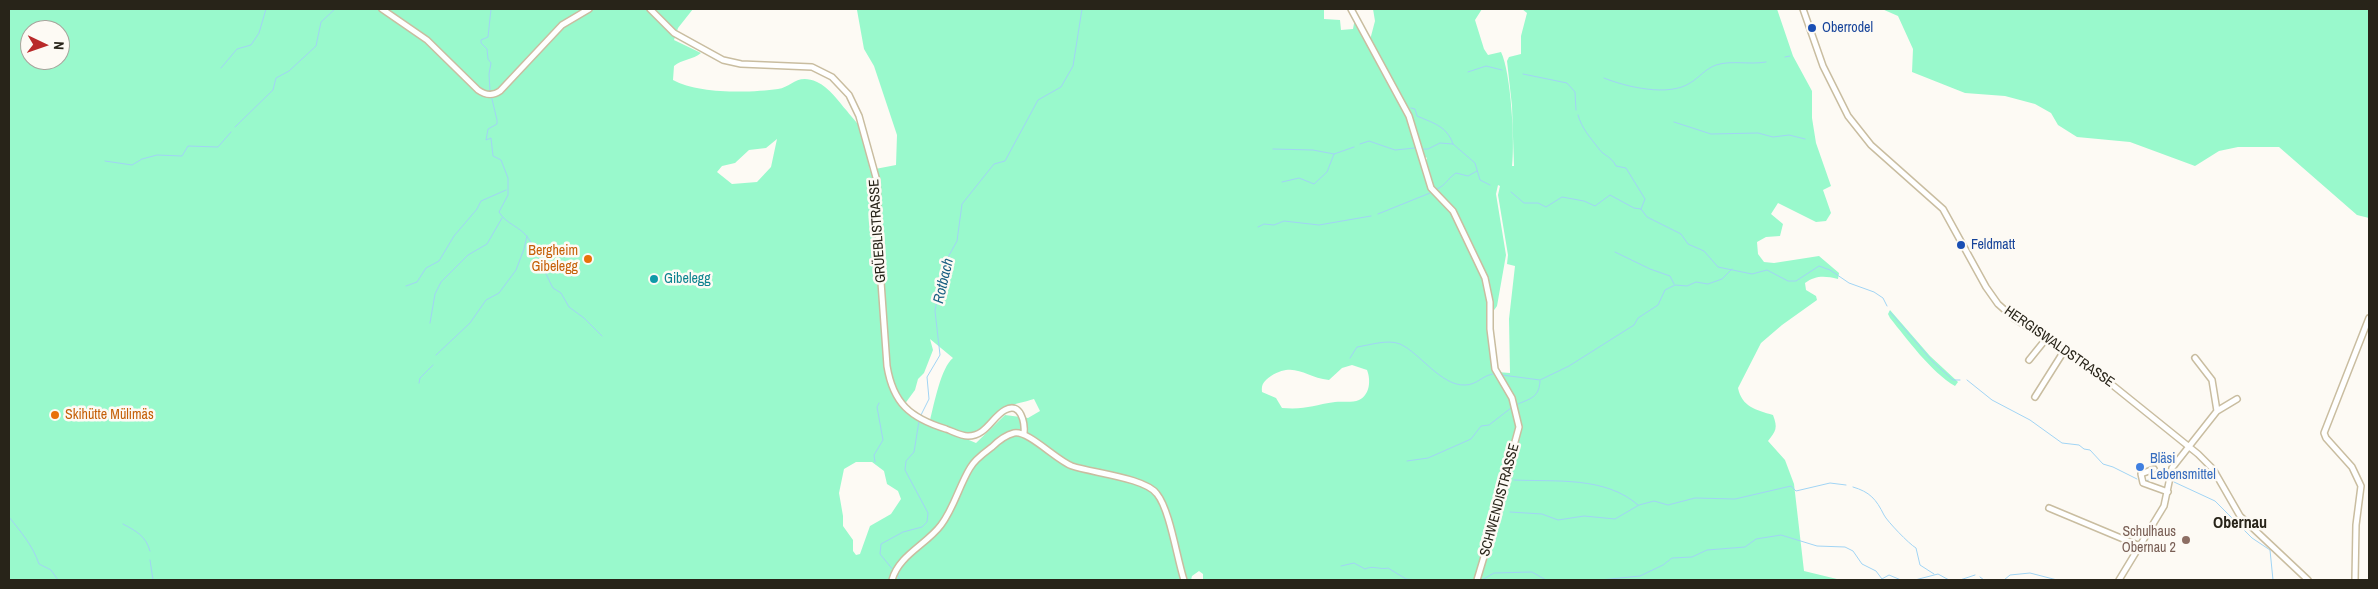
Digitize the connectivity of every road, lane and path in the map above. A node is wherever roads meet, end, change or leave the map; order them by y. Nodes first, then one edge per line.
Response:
1 (382, 9) edge
2 (589, 9) edge
3 (650, 9) edge
4 (1351, 9) edge
5 (1803, 9) edge
6 (2369, 318) edge
7 (2046, 339) junction
8 (2064, 351) junction
9 (2195, 358) dead end
10 (2029, 360) dead end
11 (2035, 397) dead end
12 (2237, 399) dead end
13 (2217, 411) junction
14 (1024, 434) junction
15 (2188, 446) junction
16 (2154, 468) dead end
17 (2168, 492) junction
18 (2049, 508) dead end
19 (2140, 546) junction
20 (892, 578) edge
21 (1184, 580) edge
22 (1477, 580) edge
23 (2119, 580) edge
24 (2308, 580) edge
25 (2355, 580) edge

1 - 2 street
3 - 14 street, GRÜEBLISTRASSE
4 - 22 street, SCHWENDISTRASSE
5 - 7 street, HERGISWALDSTRASSE
6 - 25 street
7 - 8 street, HERGISWALDSTRASSE
7 - 10 street
8 - 11 street
8 - 15 street, HERGISWALDSTRASSE
9 - 13 street
12 - 13 street
13 - 15 street
14 - 20 street
14 - 21 street
15 - 17 street
15 - 24 street, HERGISWALDSTRASSE
16 - 17 street
17 - 19 street
18 - 19 street
19 - 23 street

